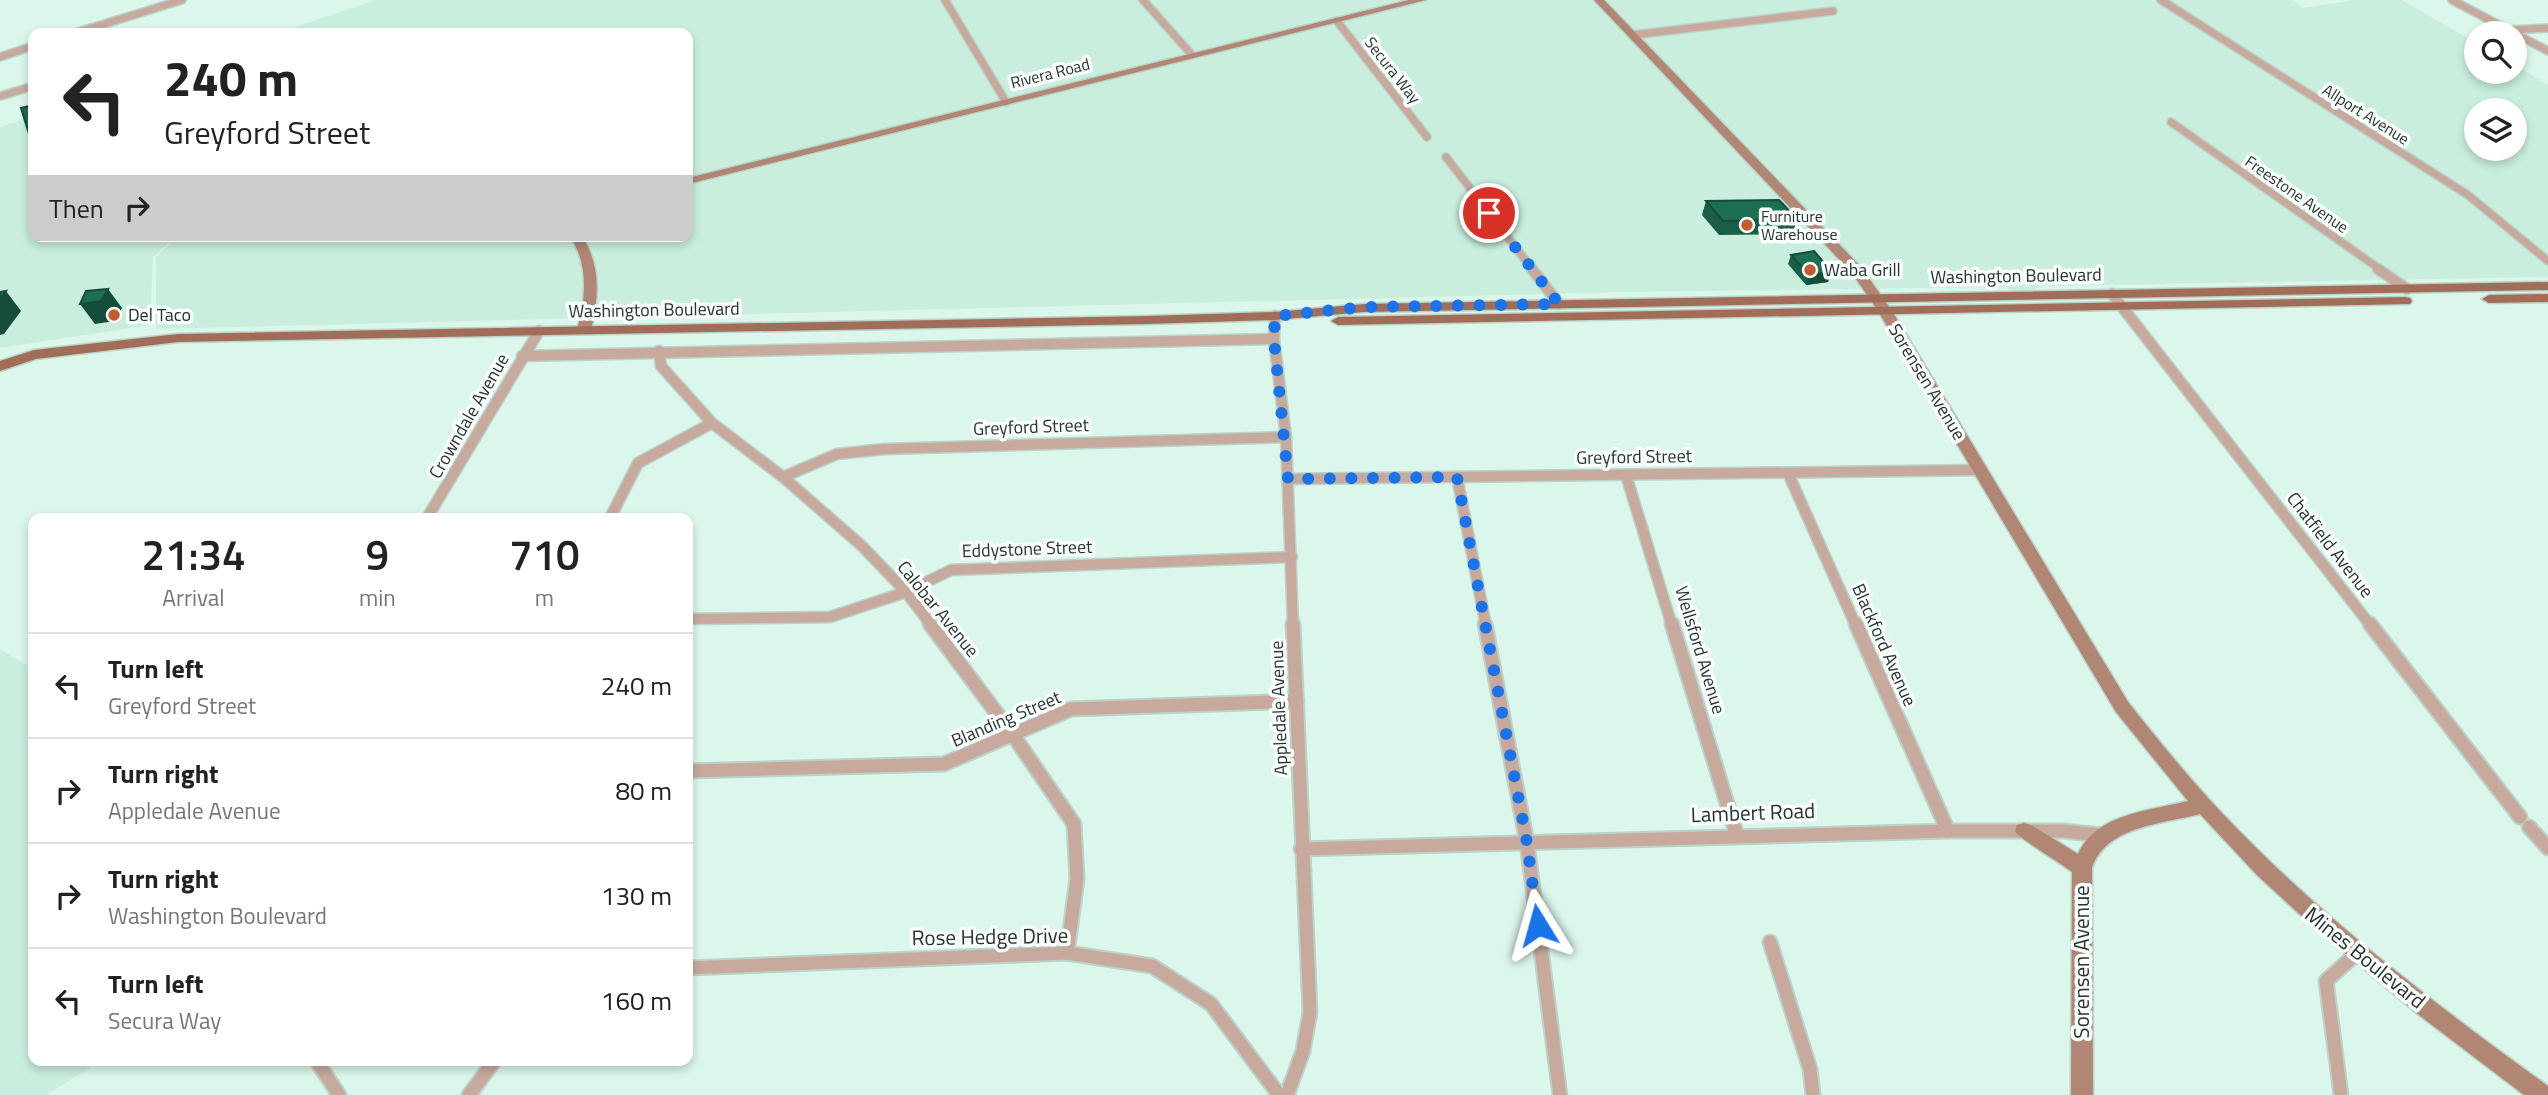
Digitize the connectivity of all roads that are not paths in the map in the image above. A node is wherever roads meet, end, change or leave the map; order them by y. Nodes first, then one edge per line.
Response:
1 (182, 0) edge
2 (945, 0) edge
3 (1143, 0) edge
4 (1599, 0) edge
5 (2161, 0) edge
6 (2452, 0) edge
7 (1414, 1) edge
8 (1833, 10) dead end
9 (1337, 20) junction
10 (2493, 21) edge
11 (91, 28) edge
12 (2548, 28) edge
13 (2527, 29) edge
14 (1633, 35) junction
15 (2527, 39) edge
16 (28, 50) edge
17 (2548, 51) edge
18 (1192, 55) junction
19 (0, 57) edge
20 (28, 88) edge
21 (1, 96) edge
22 (1006, 102) junction
23 (2171, 122) dead end
24 (1427, 137) dead end
25 (1446, 157) dead end
26 (693, 180) edge
27 (581, 242) edge
28 (2548, 261) edge
29 (2548, 286) edge
30 (2407, 289) junction
31 (2548, 298) edge
32 (2116, 300) junction
33 (1559, 304) junction
34 (1881, 304) junction
35 (1275, 316) junction
36 (584, 330) junction
37 (539, 331) junction
38 (1274, 339) junction
39 (659, 351) junction
40 (0, 354) edge
41 (34, 355) junction
42 (522, 356) junction
43 (0, 366) edge
44 (712, 423) junction
45 (1286, 437) junction
46 (1980, 470) junction
47 (1788, 473) junction
48 (1626, 475) junction
49 (783, 477) junction
50 (1457, 477) junction
51 (1288, 479) junction
52 (430, 513) edge
53 (613, 513) edge
54 (1292, 557) junction
55 (906, 592) junction
56 (693, 619) edge
57 (1297, 701) junction
58 (1013, 735) junction
59 (693, 771) edge
60 (2201, 806) junction
61 (1948, 831) junction
62 (2024, 831) junction
63 (2100, 835) junction
64 (1737, 836) junction
65 (1527, 843) junction
66 (2548, 848) edge
67 (1301, 849) junction
68 (2082, 868) junction
69 (1770, 942) dead end
70 (1068, 953) junction
71 (2357, 953) junction
72 (693, 968) edge
73 (320, 1066) edge
74 (491, 1066) edge
75 (340, 1095) edge
76 (469, 1095) edge
77 (1279, 1095) edge
78 (1287, 1095) edge
79 (1560, 1095) edge
80 (1812, 1095) edge
81 (2082, 1095) edge
82 (2341, 1095) edge
83 (2542, 1095) edge

1 - 11 street
2 - 22 street
3 - 18 street
4 - 14 street, Sorensen Avenue
5 - 28 street, Allport Avenue
6 - 10 street
7 - 9 street, Rivera Road
8 - 14 street
9 - 18 street, Rivera Road
9 - 24 street, Secura Way
12 - 13 street
14 - 34 street, Sorensen Avenue
15 - 17 street
16 - 19 street
18 - 22 street, Rivera Road
20 - 21 street
22 - 26 street, Rivera Road
23 - 30 street, Freestone Avenue
25 - 33 street
27 - 36 street
29 - 30 main road, Washington Boulevard
30 - 32 main road, Washington Boulevard
31 - 32 main road, Washington Boulevard
32 - 34 main road, Washington Boulevard
32 - 66 street, Chatfield Avenue
33 - 34 main road, Washington Boulevard
33 - 35 main road, Washington Boulevard
34 - 35 main road, Washington Boulevard
34 - 46 street, Sorensen Avenue
35 - 36 main road, Washington Boulevard
35 - 38 street, Appledale Avenue
36 - 37 main road, Washington Boulevard
37 - 41 main road, Washington Boulevard
37 - 42 street, Crowndale Avenue
38 - 39 street
38 - 45 street, Appledale Avenue
39 - 42 street
39 - 44 street, Calobar Avenue
40 - 41 main road, Washington Boulevard
41 - 43 main road, Washington Boulevard
42 - 52 street, Crowndale Avenue
44 - 49 street, Calobar Avenue
44 - 53 street
45 - 49 street, Greyford Street
45 - 51 street, Appledale Avenue
46 - 47 street, Greyford Street
46 - 60 street, Sorensen Avenue
47 - 48 street, Greyford Street
47 - 61 street, Blackford Avenue
48 - 50 street, Greyford Street
48 - 64 street, Wellsford Avenue
49 - 55 street, Calobar Avenue
50 - 51 street, Greyford Street
50 - 65 street
51 - 54 street, Appledale Avenue
54 - 55 street, Eddystone Street
54 - 57 street, Appledale Avenue
55 - 56 street, Eddystone Street
55 - 58 street, Calobar Avenue
57 - 58 street, Blanding Street
57 - 67 street, Appledale Avenue
58 - 59 street, Blanding Street
58 - 70 street, Calobar Avenue
60 - 63 street, Lambert Road
60 - 71 street, Mines Boulevard
61 - 62 street, Lambert Road
61 - 64 street, Lambert Road
62 - 63 street, Lambert Road
62 - 68 street
63 - 68 street, Sorensen Avenue
64 - 65 street, Lambert Road
65 - 67 street, Lambert Road
65 - 79 street
67 - 78 street, Appledale Avenue
68 - 81 street, Sorensen Avenue
69 - 80 street
70 - 72 street, Rose Hedge Drive
70 - 77 street, Rose Hedge Drive
71 - 82 street
71 - 83 street, Mines Boulevard
73 - 75 street
74 - 76 street

